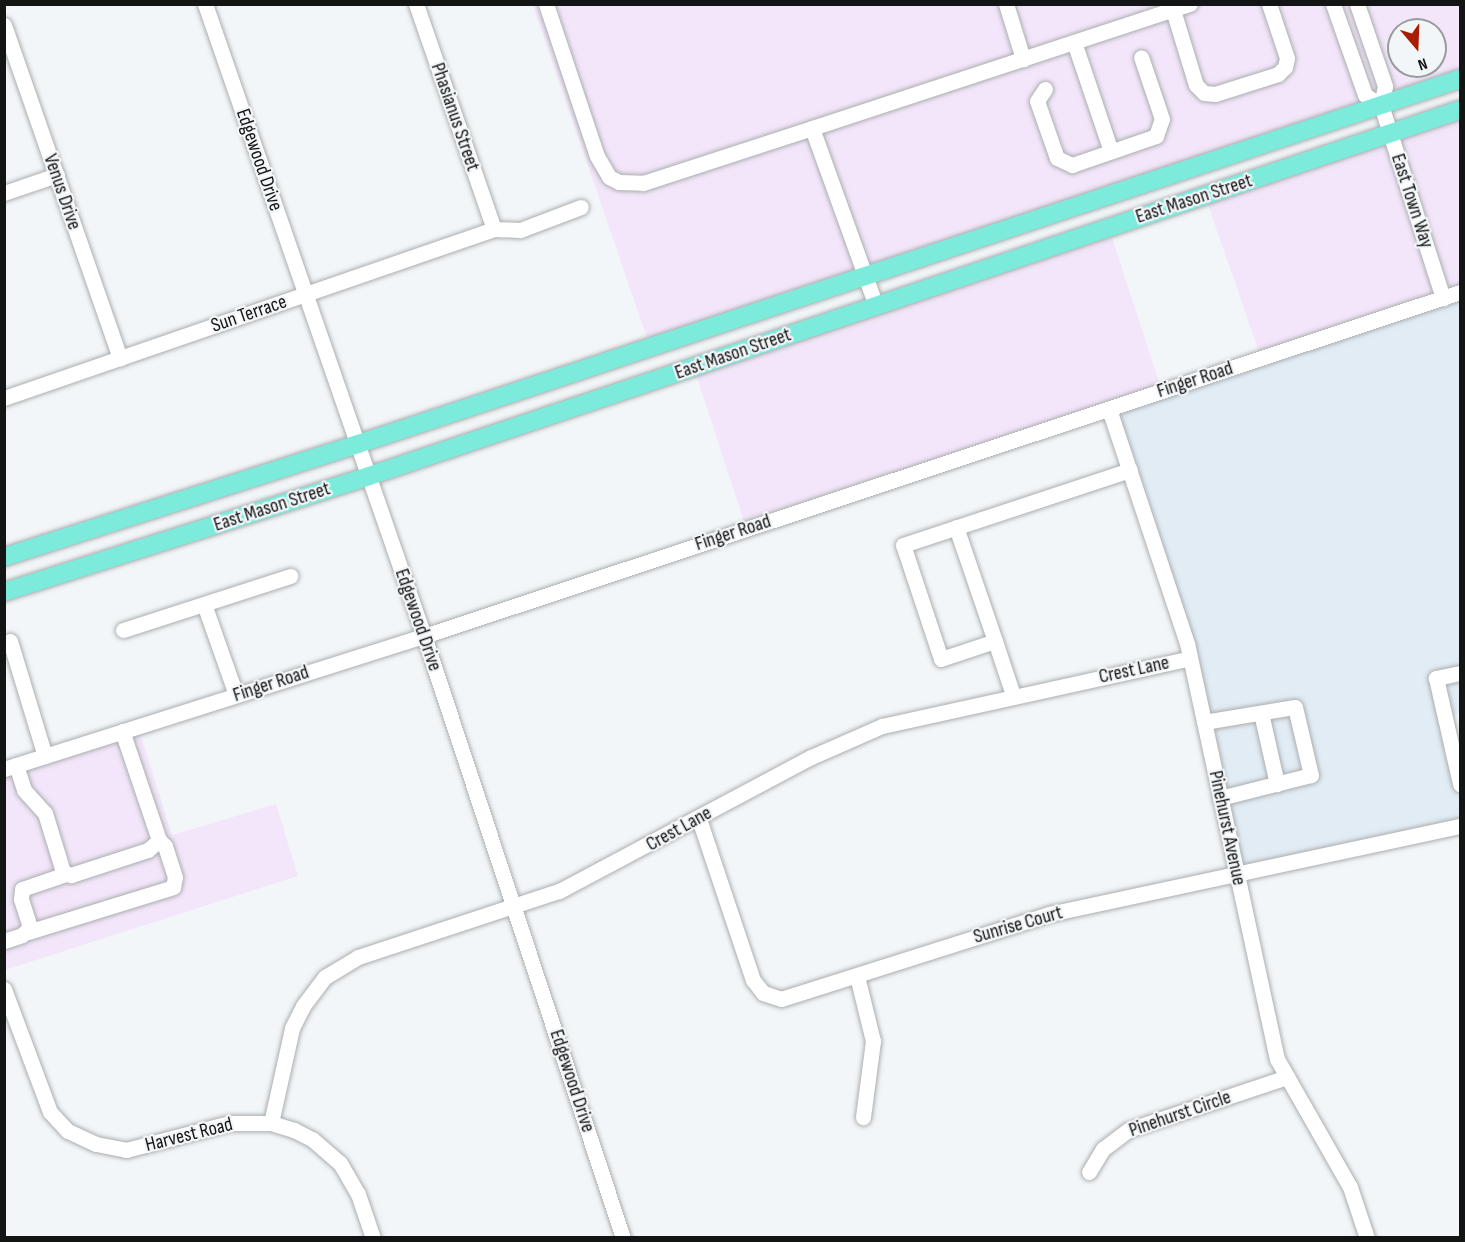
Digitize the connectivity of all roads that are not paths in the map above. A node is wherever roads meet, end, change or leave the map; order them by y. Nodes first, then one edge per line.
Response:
1 (205, 4) edge
2 (416, 4) edge
3 (546, 4) edge
4 (1006, 4) edge
5 (1190, 4) edge
6 (1269, 4) edge
7 (1334, 4) edge
8 (1358, 4) edge
9 (1173, 10) junction
10 (4, 25) edge
11 (1074, 42) junction
12 (1141, 57) dead end
13 (1023, 59) junction
14 (1461, 79) edge
15 (1045, 89) dead end
16 (1381, 105) junction
17 (1461, 110) edge
18 (812, 128) junction
19 (1390, 133) junction
20 (1111, 152) junction
21 (57, 175) junction
22 (4, 193) edge
23 (581, 207) dead end
24 (494, 229) junction
25 (866, 276) junction
26 (1461, 292) edge
27 (306, 294) junction
28 (1443, 298) junction
29 (876, 306) junction
30 (120, 358) junction
31 (4, 398) edge
32 (1109, 409) junction
33 (358, 444) junction
34 (1130, 470) junction
35 (369, 476) junction
36 (956, 527) junction
37 (4, 557) edge
38 (290, 576) dead end
39 (4, 592) edge
40 (204, 604) junction
41 (123, 630) dead end
42 (424, 636) junction
43 (10, 641) dead end
44 (995, 641) junction
45 (1190, 658) junction
46 (1461, 673) edge
47 (236, 695) junction
48 (1013, 695) junction
49 (1261, 713) junction
50 (1204, 722) junction
51 (122, 731) junction
52 (45, 756) junction
53 (10, 767) edge
54 (1277, 784) junction
55 (1461, 784) edge
56 (1220, 798) junction
57 (699, 819) junction
58 (1461, 826) edge
59 (159, 840) junction
60 (1237, 873) junction
61 (66, 874) junction
62 (514, 907) junction
63 (28, 932) junction
64 (4, 941) edge
65 (857, 976) junction
66 (4, 989) edge
67 (8, 1010) edge
68 (1287, 1077) junction
69 (863, 1118) dead end
70 (271, 1123) junction
71 (1089, 1172) dead end
72 (373, 1238) edge
73 (623, 1238) edge
74 (1367, 1238) edge

1 - 27 street, Edgewood Drive
2 - 24 street, Phasianus Street
3 - 18 street
4 - 13 street
5 - 9 street
6 - 9 street
7 - 16 street
8 - 16 street
9 - 11 street
10 - 21 street, Venus Drive
11 - 13 street
11 - 20 street
12 - 20 street
13 - 18 street
14 - 16 main road, East Mason Street
15 - 20 street
16 - 19 street, East Town Way
16 - 25 main road, East Mason Street
17 - 19 main road, East Mason Street
18 - 25 street
19 - 28 street, East Town Way
19 - 29 main road, East Mason Street
21 - 22 street
21 - 30 street, Venus Drive
23 - 24 street, Sun Terrace
24 - 27 street, Sun Terrace
25 - 29 street
25 - 33 main road, East Mason Street
26 - 28 street, Finger Road
27 - 30 street, Sun Terrace
27 - 33 street, Edgewood Drive
28 - 32 street, Finger Road
29 - 35 main road, East Mason Street
30 - 31 street, Sun Terrace
32 - 34 street, Pinehurst Avenue
32 - 42 street, Finger Road
33 - 35 street, Edgewood Drive
33 - 37 main road, East Mason Street
34 - 36 street
34 - 45 street, Pinehurst Avenue
35 - 39 main road, East Mason Street
35 - 42 street, Edgewood Drive
36 - 44 street
36 - 44 street
38 - 40 street
40 - 41 street
40 - 47 street
42 - 47 street, Finger Road
42 - 62 street, Edgewood Drive
43 - 52 street
44 - 48 street
45 - 48 street, Crest Lane
45 - 50 street, Pinehurst Avenue
46 - 55 street
47 - 51 street, Finger Road
48 - 57 street, Crest Lane
49 - 50 street
49 - 54 street
49 - 54 street
50 - 56 street, Pinehurst Avenue
51 - 52 street, Finger Road
51 - 59 street
52 - 53 street, Finger Road
53 - 61 street
54 - 56 street
56 - 60 street, Pinehurst Avenue
57 - 62 street, Crest Lane
57 - 65 street, Sunrise Court
58 - 60 street, Sunrise Court
59 - 61 street
59 - 63 street
60 - 65 street, Sunrise Court
60 - 68 street, Pinehurst Avenue
61 - 63 street
62 - 70 street, Crest Lane
62 - 73 street, Edgewood Drive
63 - 64 street
65 - 69 street
66 - 67 street, Harvest Road
67 - 70 street, Harvest Road
68 - 71 street, Pinehurst Circle
68 - 74 street, Pinehurst Avenue
70 - 72 street, Harvest Road

